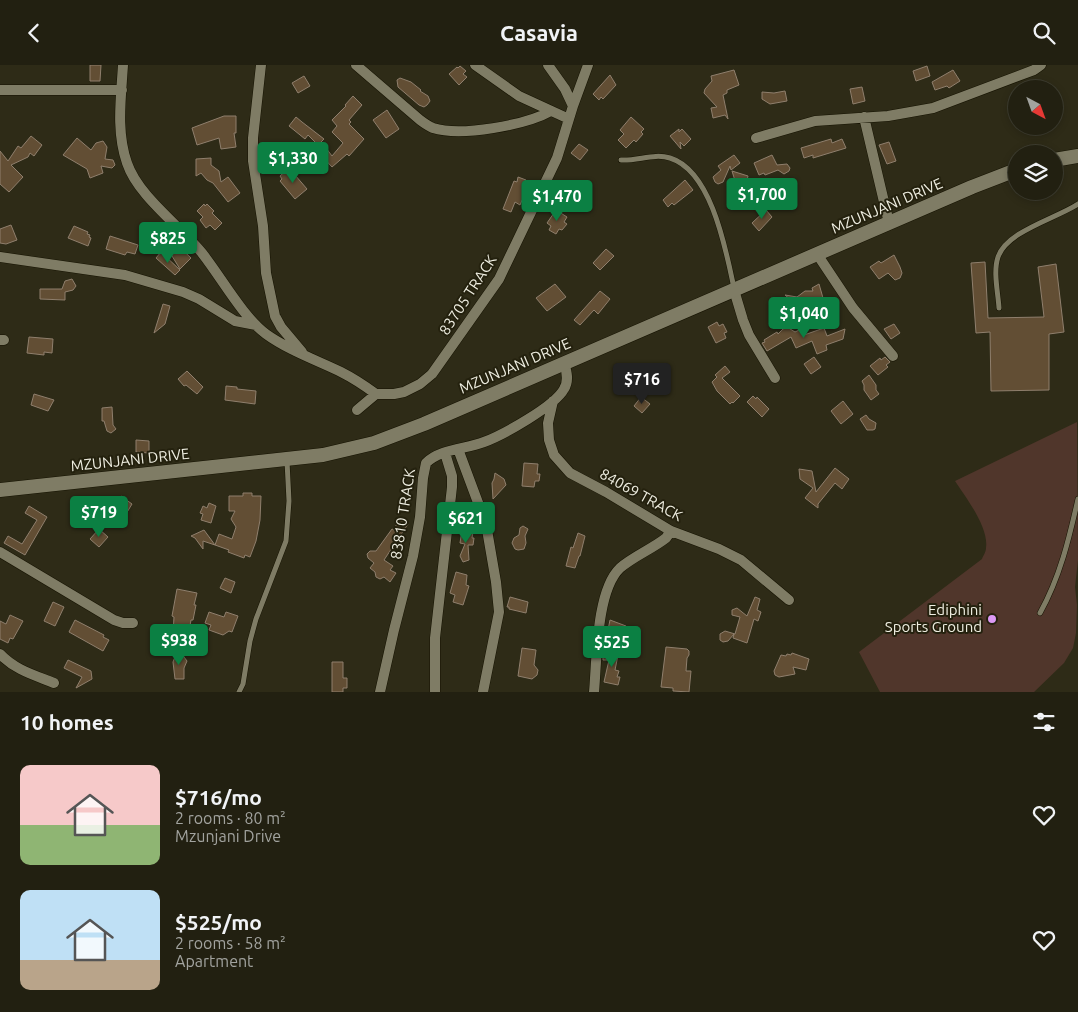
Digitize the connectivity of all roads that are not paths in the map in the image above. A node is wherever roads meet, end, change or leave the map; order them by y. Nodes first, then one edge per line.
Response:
1 (123, 65) edge
2 (261, 65) edge
3 (356, 65) edge
4 (475, 65) edge
5 (548, 65) edge
6 (588, 65) edge
7 (1040, 65) edge
8 (0, 90) edge
9 (122, 90) junction
10 (573, 106) junction
11 (551, 111) junction
12 (864, 117) junction
13 (569, 119) junction
14 (756, 138) dead end
15 (1078, 157) edge
16 (1063, 159) edge
17 (621, 160) dead end
18 (1008, 173) edge
19 (1078, 204) edge
20 (890, 223) junction
21 (816, 254) junction
22 (0, 257) edge
23 (734, 290) junction
24 (999, 308) dead end
25 (256, 325) junction
26 (305, 355) junction
27 (893, 356) dead end
28 (564, 363) junction
29 (775, 378) dead end
30 (376, 394) junction
31 (553, 401) junction
32 (358, 410) dead end
33 (458, 449) junction
34 (446, 453) junction
35 (288, 459) junction
36 (0, 490) edge
37 (1078, 499) edge
38 (671, 531) junction
39 (0, 552) edge
40 (789, 600) dead end
41 (1040, 613) dead end
42 (133, 623) dead end
43 (0, 654) edge
44 (54, 683) dead end
45 (239, 692) edge
46 (380, 692) edge
47 (435, 692) edge
48 (483, 692) edge
49 (594, 692) edge

1 - 9 street
2 - 26 street
3 - 11 street
4 - 11 street
5 - 10 street
6 - 10 street, 83705 TRACK
7 - 12 street
8 - 9 street
9 - 25 street
10 - 13 street, 83705 TRACK
11 - 13 street
12 - 14 street
12 - 20 street
13 - 30 street, 83705 TRACK
15 - 16 main road
17 - 23 lane
18 - 20 main road, MZUNJANI DRIVE
19 - 24 lane
20 - 21 main road, MZUNJANI DRIVE
21 - 23 main road, MZUNJANI DRIVE
21 - 27 street
22 - 25 street
23 - 28 main road, MZUNJANI DRIVE
23 - 29 street
25 - 26 street
26 - 30 street
28 - 31 street, 83810 TRACK
28 - 35 main road, MZUNJANI DRIVE
30 - 32 street
31 - 33 street, 83810 TRACK
31 - 38 street, 84069 TRACK
33 - 34 street, 83810 TRACK
33 - 48 street
34 - 46 street, 83810 TRACK
34 - 47 street
35 - 36 main road, MZUNJANI DRIVE
35 - 45 lane
37 - 41 lane
38 - 40 street, 84069 TRACK
38 - 49 street
39 - 42 street
43 - 44 street

